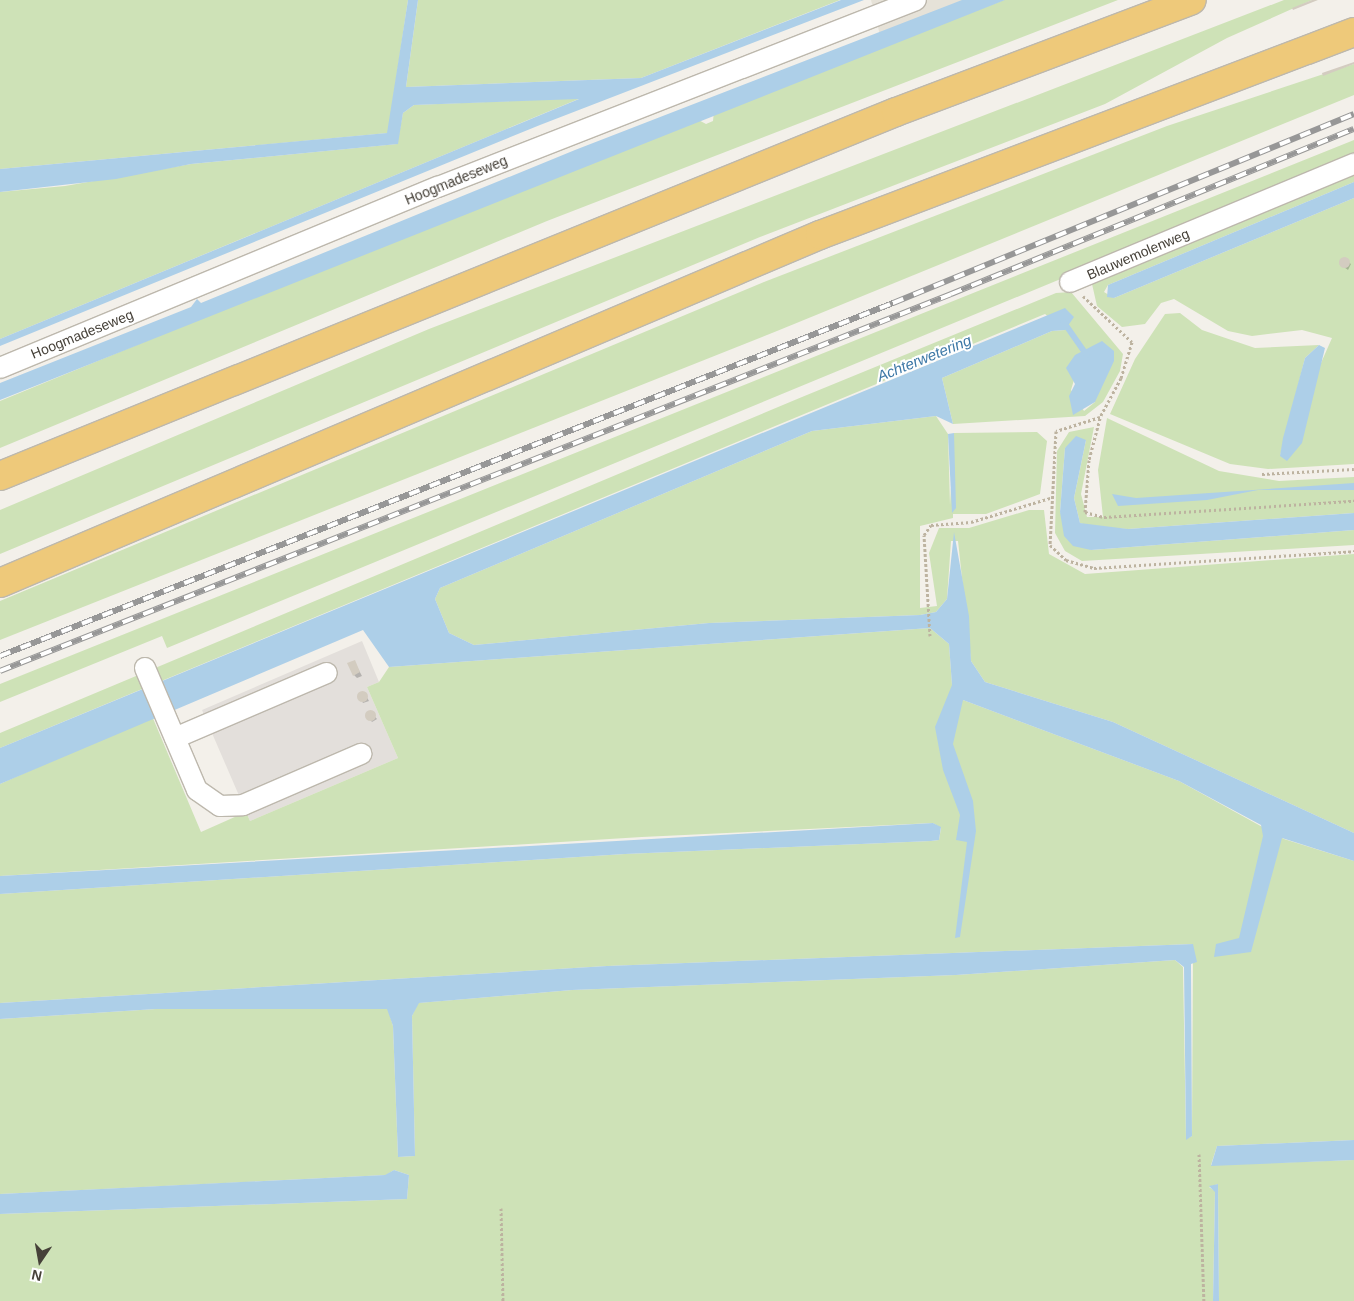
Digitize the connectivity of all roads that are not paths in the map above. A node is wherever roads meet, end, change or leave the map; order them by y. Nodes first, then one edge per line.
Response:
1 (916, 0) edge
2 (1192, 0) edge
3 (1354, 32) edge
4 (1354, 164) edge
5 (1070, 282) road end
6 (0, 368) edge
7 (0, 476) edge
8 (0, 583) edge
9 (145, 668) dead end
10 (327, 672) dead end
11 (175, 738) junction
12 (361, 754) dead end

1 - 6 street, Hoogmadeseweg
2 - 7 highway
3 - 8 highway
4 - 5 street, Blauwemolenweg
9 - 11 street
10 - 11 street
11 - 12 street

